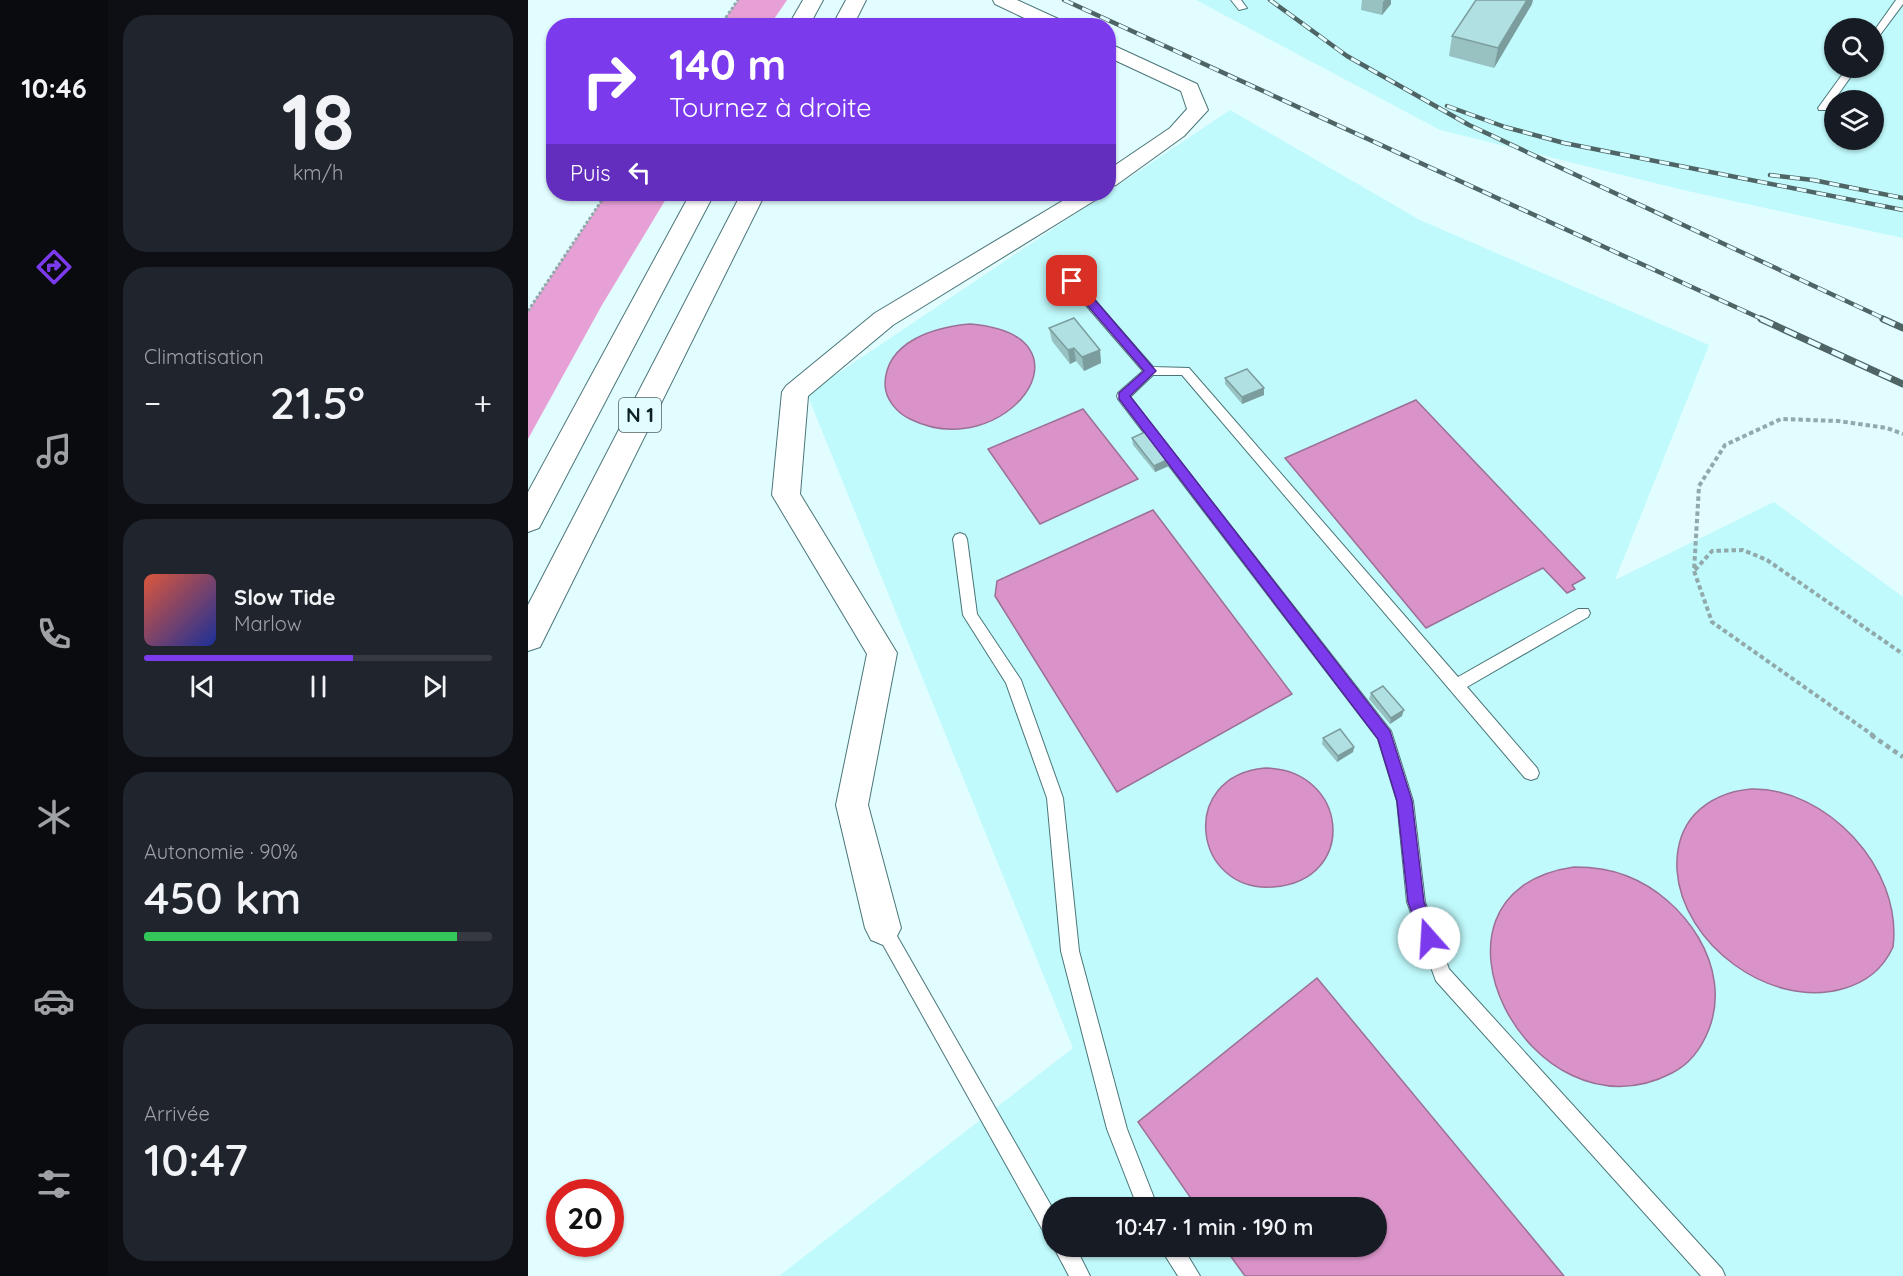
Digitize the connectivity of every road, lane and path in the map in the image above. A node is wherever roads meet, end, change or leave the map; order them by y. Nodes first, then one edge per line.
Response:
1 (738, 0) edge
2 (813, 0) edge
3 (856, 0) edge
4 (1002, 0) edge
5 (1901, 0) edge
6 (726, 18) edge
7 (803, 18) edge
8 (846, 18) edge
9 (1041, 18) edge
10 (1884, 24) edge
11 (1116, 53) edge
12 (1844, 78) edge
13 (1822, 108) dead end
14 (1116, 174) edge
15 (601, 201) edge
16 (698, 201) edge
17 (749, 201) edge
18 (1078, 201) edge
19 (1056, 263) dead end
20 (528, 310) edge
21 (1150, 371) junction
22 (1903, 434) edge
23 (528, 520) edge
24 (960, 539) dead end
25 (1694, 571) junction
26 (1583, 613) dead end
27 (528, 637) edge
28 (1903, 654) edge
29 (1456, 686) junction
30 (1903, 757) edge
31 (1531, 773) dead end
32 (883, 928) joint
33 (1145, 1197) edge
34 (1042, 1210) edge
35 (1069, 1257) edge
36 (1177, 1257) edge
37 (1080, 1276) edge
38 (1190, 1276) edge
39 (1715, 1276) edge

1 - 6 path
2 - 7 highway
3 - 8 highway
4 - 9 street
5 - 10 lane
11 - 14 street
12 - 13 lane
15 - 20 path
16 - 23 highway, N 1
17 - 27 highway, N 1
18 - 32 street
19 - 21 lane
21 - 29 lane
21 - 39 lane
22 - 25 path
24 - 33 lane
25 - 28 path
25 - 30 path
26 - 29 lane
29 - 31 lane
32 - 34 lane
35 - 37 lane
36 - 38 lane

